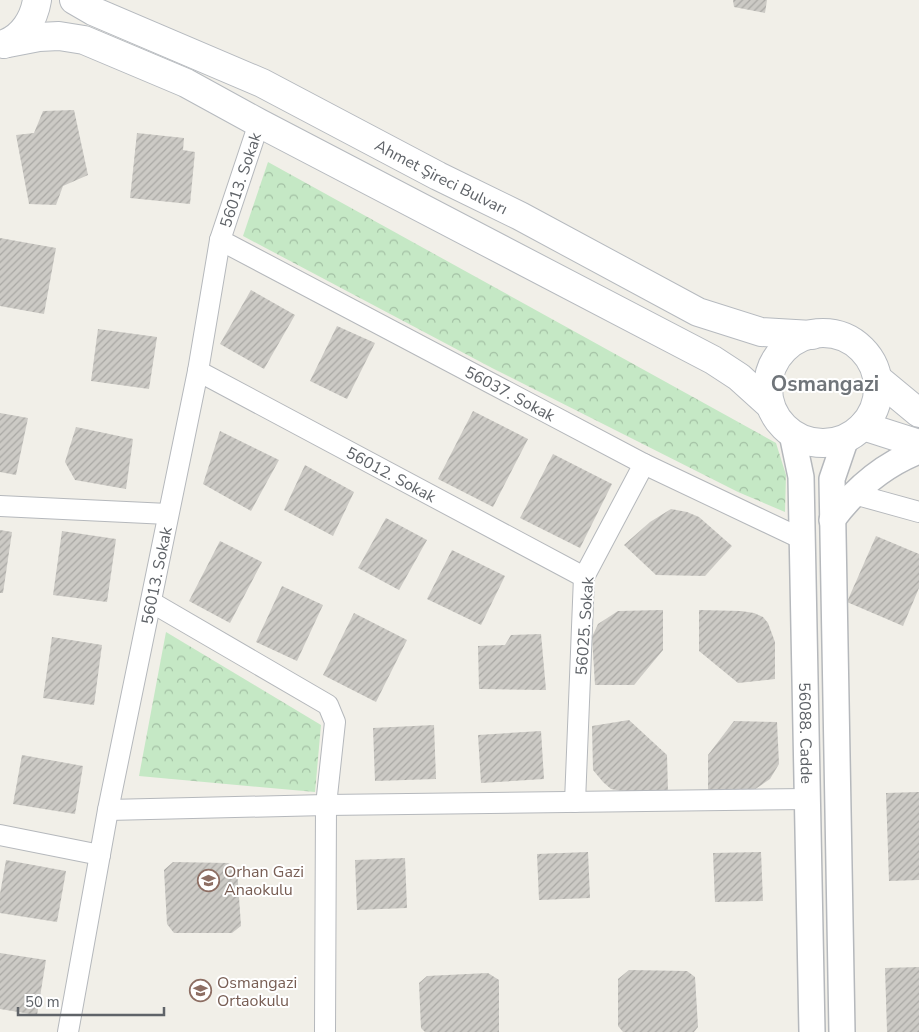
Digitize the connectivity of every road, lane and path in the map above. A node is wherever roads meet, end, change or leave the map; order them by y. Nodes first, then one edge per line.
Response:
1 (37, 0) edge
2 (74, 0) edge
3 (4, 44) edge
4 (259, 123) junction
5 (220, 240) junction
6 (812, 335) junction
7 (198, 371) junction
8 (878, 379) junction
9 (770, 405) junction
10 (919, 413) edge
11 (854, 432) junction
12 (792, 434) junction
13 (919, 444) edge
14 (919, 451) edge
15 (644, 464) junction
16 (854, 494) junction
17 (0, 506) edge
18 (919, 512) edge
19 (168, 514) junction
20 (832, 520) junction
21 (802, 539) junction
22 (584, 577) junction
23 (151, 602) junction
24 (807, 799) junction
25 (575, 802) junction
26 (326, 805) junction
27 (108, 810) junction
28 (0, 835) edge
29 (100, 855) junction
30 (68, 1032) edge
31 (325, 1032) edge
32 (812, 1032) edge
33 (842, 1032) edge

1 - 3 main road
2 - 6 main road, Ahmet Şireci Bulvarı
3 - 4 main road
4 - 5 street, 56013. Sokak
4 - 9 main road
5 - 7 street, 56013. Sokak
5 - 15 street, 56037. Sokak
6 - 8 main road
6 - 9 main road
7 - 19 street, 56013. Sokak
7 - 22 street, 56012. Sokak
8 - 10 main road
8 - 11 main road
9 - 12 main road
11 - 12 main road
11 - 13 main road
11 - 20 street, 56088. Cadde
12 - 21 street, 56088. Cadde
14 - 16 street
15 - 21 street, 56037. Sokak
15 - 22 street, 56025. Sokak
16 - 18 street
16 - 20 street
17 - 19 street
19 - 23 street, 56013. Sokak
20 - 33 street, 56088. Cadde
21 - 24 street, 56088. Cadde
22 - 25 street, 56025. Sokak
23 - 26 street
23 - 27 street, 56013. Sokak
24 - 25 street
24 - 32 street, 56088. Cadde
25 - 26 street
26 - 27 street
26 - 31 street
27 - 29 street, 56013. Sokak
28 - 29 street
29 - 30 street, 56013. Sokak

